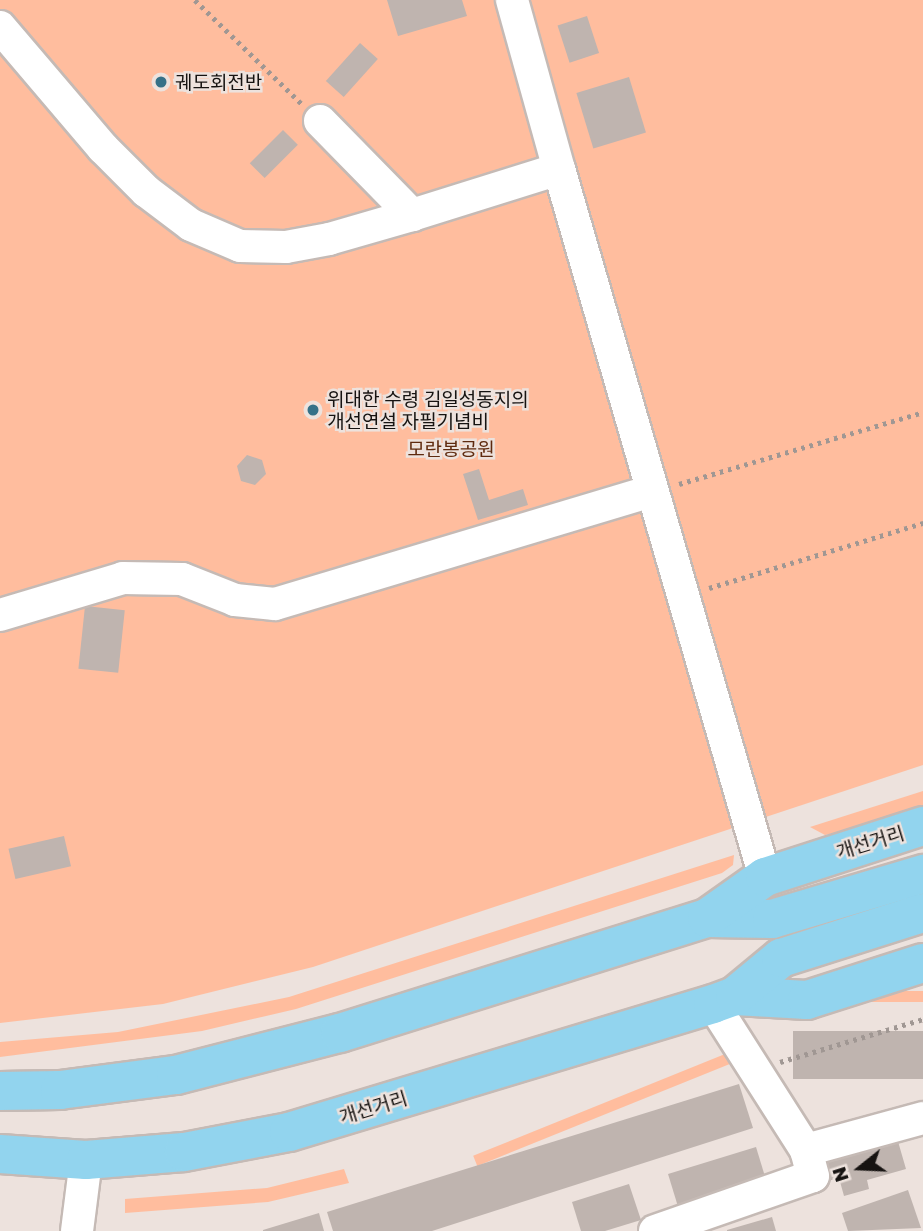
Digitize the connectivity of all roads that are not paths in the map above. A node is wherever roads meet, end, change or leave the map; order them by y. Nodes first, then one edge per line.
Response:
1 (512, 0) edge
2 (0, 27) edge
3 (320, 121) road end
4 (559, 169) junction
5 (412, 215) junction
6 (651, 491) junction
7 (0, 615) edge
8 (923, 826) edge
9 (923, 874) edge
10 (765, 877) junction
11 (923, 913) edge
12 (707, 918) junction
13 (923, 963) edge
14 (724, 1000) junction
15 (0, 1091) edge
16 (923, 1118) edge
17 (806, 1150) junction
18 (0, 1154) edge
19 (86, 1160) junction
20 (673, 1228) edge
21 (77, 1231) edge

1 - 4 street
2 - 5 street
3 - 5 street
4 - 5 street
4 - 6 street
6 - 7 street
6 - 10 street
8 - 10 main road, 개선거리
9 - 12 main road, 개선거리
10 - 12 main road, 개선거리
11 - 14 main road, 개선거리
12 - 15 main road, 개선거리
13 - 14 main road, 개선거리
14 - 17 street
14 - 19 main road, 개선거리
16 - 17 street
17 - 20 street
18 - 19 main road, 개선거리
19 - 21 street

